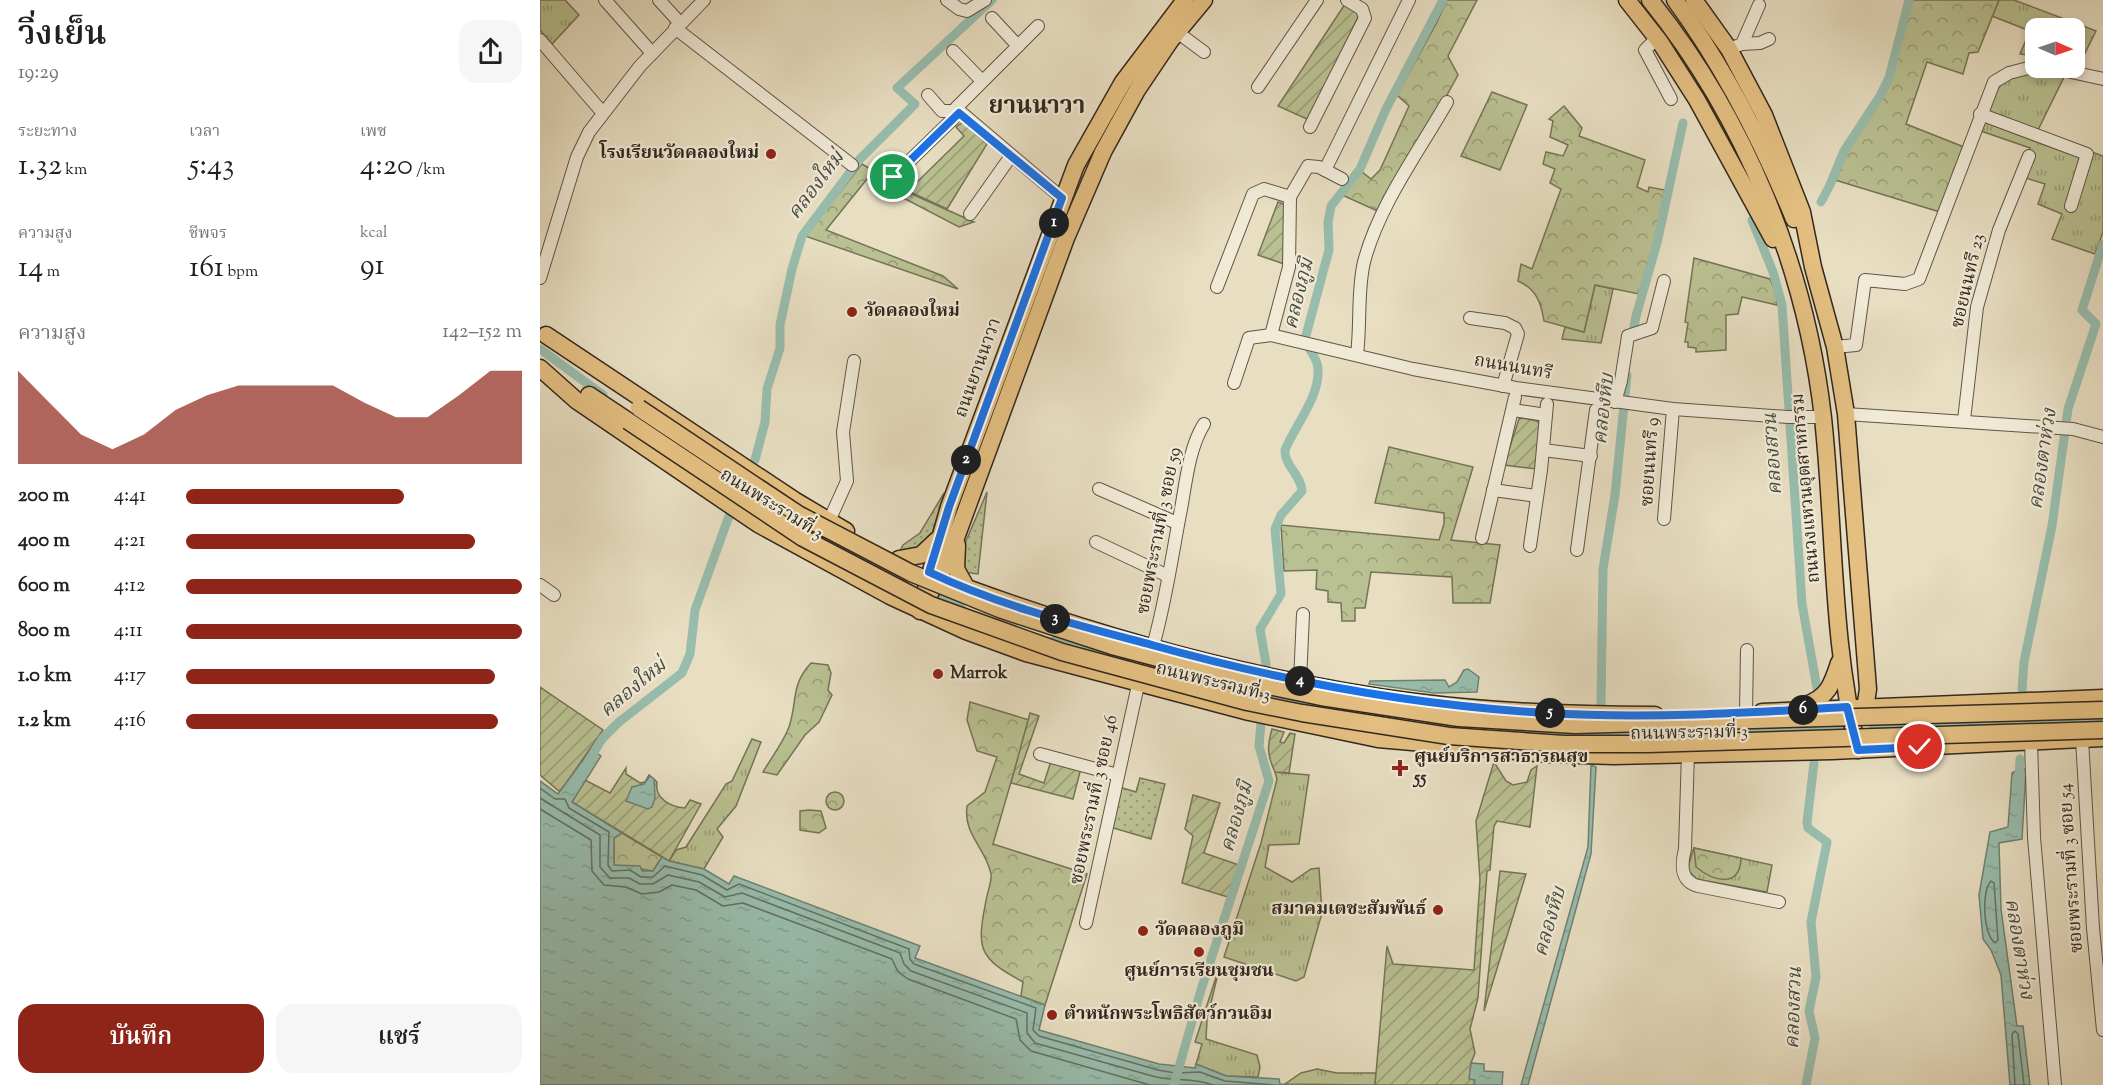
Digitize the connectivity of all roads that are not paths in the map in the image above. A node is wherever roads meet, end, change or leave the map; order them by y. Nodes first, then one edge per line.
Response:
1 (605, 0) edge
2 (659, 0) edge
3 (704, 0) edge
4 (947, 0) edge
5 (985, 0) edge
6 (1185, 0) edge
7 (1204, 0) edge
8 (1317, 0) edge
9 (1347, 0) edge
10 (1409, 0) edge
11 (1627, 0) edge
12 (1650, 0) edge
13 (1675, 0) edge
14 (1694, 0) edge
15 (1758, 5) dead end
16 (992, 18) dead end
17 (678, 26) junction
18 (1038, 26) dead end
19 (1177, 32) junction
20 (1657, 38) junction
21 (1769, 39) dead end
22 (540, 40) edge
23 (1018, 46) junction
24 (1735, 46) junction
25 (954, 51) dead end
26 (1204, 52) dead end
27 (652, 53) junction
28 (2025, 69) edge
29 (2085, 75) edge
30 (2103, 79) edge
31 (982, 81) junction
32 (1258, 87) dead end
33 (928, 95) dead end
34 (1671, 99) dead end
35 (1447, 102) dead end
36 (602, 112) junction
37 (958, 112) junction
38 (1980, 114) junction
39 (1310, 127) dead end
40 (1011, 156) junction
41 (2029, 156) dead end
42 (852, 165) dead end
43 (1325, 170) junction
44 (893, 177) dead end
45 (1342, 179) dead end
46 (1290, 197) junction
47 (1062, 198) junction
48 (2071, 206) dead end
49 (970, 214) dead end
50 (1813, 267) junction
51 (1790, 268) junction
52 (540, 278) edge
53 (1664, 281) dead end
54 (1050, 283) junction
55 (1217, 286) dead end
56 (1470, 318) dead end
57 (1013, 332) junction
58 (543, 333) edge
59 (1271, 335) junction
60 (1835, 347) junction
61 (1357, 354) junction
62 (854, 361) dead end
63 (540, 368) edge
64 (1234, 383) dead end
65 (1503, 386) junction
66 (1533, 391) junction
67 (1621, 403) junction
68 (1530, 408) junction
69 (1673, 409) junction
70 (1596, 410) dead end
71 (1846, 414) junction
72 (633, 415) junction
73 (1823, 417) junction
74 (1964, 420) junction
75 (1204, 424) dead end
76 (2103, 437) edge
77 (1543, 450) junction
78 (1591, 456) junction
79 (1099, 489) dead end
80 (1493, 490) junction
81 (1538, 496) junction
82 (1664, 519) dead end
83 (829, 521) junction
84 (1177, 523) junction
85 (948, 536) junction
86 (1482, 538) dead end
87 (861, 540) junction
88 (1096, 542) dead end
89 (1530, 546) dead end
90 (1577, 550) dead end
91 (899, 559) junction
92 (844, 573) junction
93 (1168, 576) junction
94 (540, 585) edge
95 (966, 588) junction
96 (928, 590) junction
97 (554, 595) dead end
98 (1303, 614) dead end
99 (1075, 626) junction
100 (1153, 646) junction
101 (1059, 650) junction
102 (1747, 650) dead end
103 (1840, 659) junction
104 (1866, 668) junction
105 (1300, 681) junction
106 (1138, 685) junction
107 (2103, 698) edge
108 (1896, 705) junction
109 (1866, 706) junction
110 (1847, 707) junction
111 (1791, 710) junction
112 (2103, 710) edge
113 (1746, 712) junction
114 (1920, 726) junction
115 (2103, 730) edge
116 (1685, 737) junction
117 (2103, 738) edge
118 (2082, 739) junction
119 (2031, 742) junction
120 (1858, 750) junction
121 (1040, 754) dead end
122 (1118, 775) junction
123 (1779, 902) dead end
124 (1086, 922) dead end
125 (2103, 1030) edge
126 (2055, 1085) edge

1 - 27 street
2 - 17 street
3 - 17 street
4 - 5 street
6 - 47 main road, ถนนยานนาวา
7 - 19 main road, ถนนยานนาวา
8 - 32 street
9 - 39 street
10 - 43 street
11 - 20 main road, ถนนวงแหวนอุตสาหกรรม
12 - 51 main road, ถนนวงแหวนอุตสาหกรรม
13 - 50 main road
14 - 24 main road
15 - 24 street
16 - 23 street
17 - 27 street
17 - 42 street
18 - 23 street
19 - 26 street
19 - 54 main road, ถนนยานนาวา
20 - 34 street
20 - 51 main road, ถนนวงแหวนอุตสาหกรรม
21 - 24 street
22 - 36 street
23 - 31 street
24 - 50 main road
25 - 31 street
27 - 36 street
28 - 38 street
29 - 30 street
31 - 37 street
33 - 37 street
35 - 61 street
36 - 52 street
37 - 40 street
37 - 44 street
38 - 48 street
38 - 60 street
40 - 47 street
40 - 49 street
41 - 74 street, ซอยนนทรี 23
43 - 45 street
43 - 46 street
46 - 55 street
46 - 59 street
47 - 57 main road, ถนนยานนาวา
50 - 60 main road
51 - 73 main road, ถนนวงแหวนอุตสาหกรรม
53 - 67 street
54 - 57 main road
54 - 85 main road, ถนนยานนาวา
56 - 65 street
57 - 85 main road, ถนนยานนาวา
58 - 72 main road, ถนนพระรามที่ 3
58 - 83 main road, ถนนพระรามที่ 3
59 - 61 street, ถนนนนทรี
59 - 64 street
60 - 71 main road
61 - 65 street, ถนนนนทรี
62 - 83 street
63 - 72 main road, ถนนพระรามที่ 3
63 - 92 main road, ถนนพระรามที่ 3
65 - 66 street, ถนนนนทรี
66 - 67 street, ถนนนนทรี
66 - 68 street
67 - 69 street, ถนนนนทรี
68 - 77 street
68 - 80 street
69 - 73 street, ถนนนนทรี
69 - 82 street, ซอยนนทรี 9
70 - 78 street
71 - 74 street
71 - 104 main road
72 - 112 main road, ถนนพระรามที่ 3, bridge
72 - 115 main road, ถนนพระรามที่ 3, bridge
73 - 103 main road, ถนนวงแหวนอุตสาหกรรม
74 - 76 street
75 - 84 street, ซอยพระรามที่ 3 ซอย 59
77 - 78 street
77 - 81 street
78 - 90 street
79 - 84 street
80 - 81 street
80 - 86 street
81 - 89 street
83 - 87 main road, ถนนพระรามที่ 3
84 - 93 street, ซอยพระรามที่ 3 ซอย 59
85 - 91 main road
85 - 95 main road
85 - 96 main road, ถนนยานนาวา
87 - 91 main road, ถนนพระรามที่ 3
87 - 92 main road
88 - 93 street
91 - 96 main road, ถนนพระรามที่ 3
92 - 96 main road, ถนนพระรามที่ 3
93 - 100 street, ซอยพระรามที่ 3 ซอย 59
94 - 97 street
95 - 96 main road, ถนนพระรามที่ 3
95 - 99 main road, ถนนพระรามที่ 3
96 - 101 main road, ถนนพระรามที่ 3
98 - 105 street
99 - 100 main road, ถนนพระรามที่ 3
99 - 101 main road
100 - 105 main road, ถนนพระรามที่ 3
101 - 106 main road, ถนนพระรามที่ 3
102 - 113 street
103 - 110 main road, ถนนวงแหวนอุตสาหกรรม
103 - 111 main road
104 - 108 main road
104 - 109 main road
105 - 116 main road, ถนนพระรามที่ 3
106 - 116 main road, ถนนพระรามที่ 3
106 - 122 street, ซอยพระรามที่ 3 ซอย 46
107 - 114 main road, ถนนพระรามที่ 3
108 - 109 main road, ถนนพระรามที่ 3
108 - 114 main road, ถนนพระรามที่ 3
109 - 110 main road, ถนนพระรามที่ 3
109 - 120 main road
110 - 111 main road, ถนนพระรามที่ 3
110 - 120 main road, ถนนวงแหวนอุตสาหกรรม
111 - 113 main road, ถนนพระรามที่ 3
113 - 116 main road, ถนนพระรามที่ 3
114 - 119 main road, ถนนพระรามที่ 3
114 - 120 main road, ถนนพระรามที่ 3
116 - 120 main road, ถนนพระรามที่ 3
116 - 123 street
117 - 118 main road, ถนนพระรามที่ 3
118 - 119 main road, ถนนพระรามที่ 3
118 - 125 street, ซอยพระรามที่ 3 ซอย 54
119 - 126 street
121 - 122 street
122 - 124 street, ซอยพระรามที่ 3 ซอย 46

